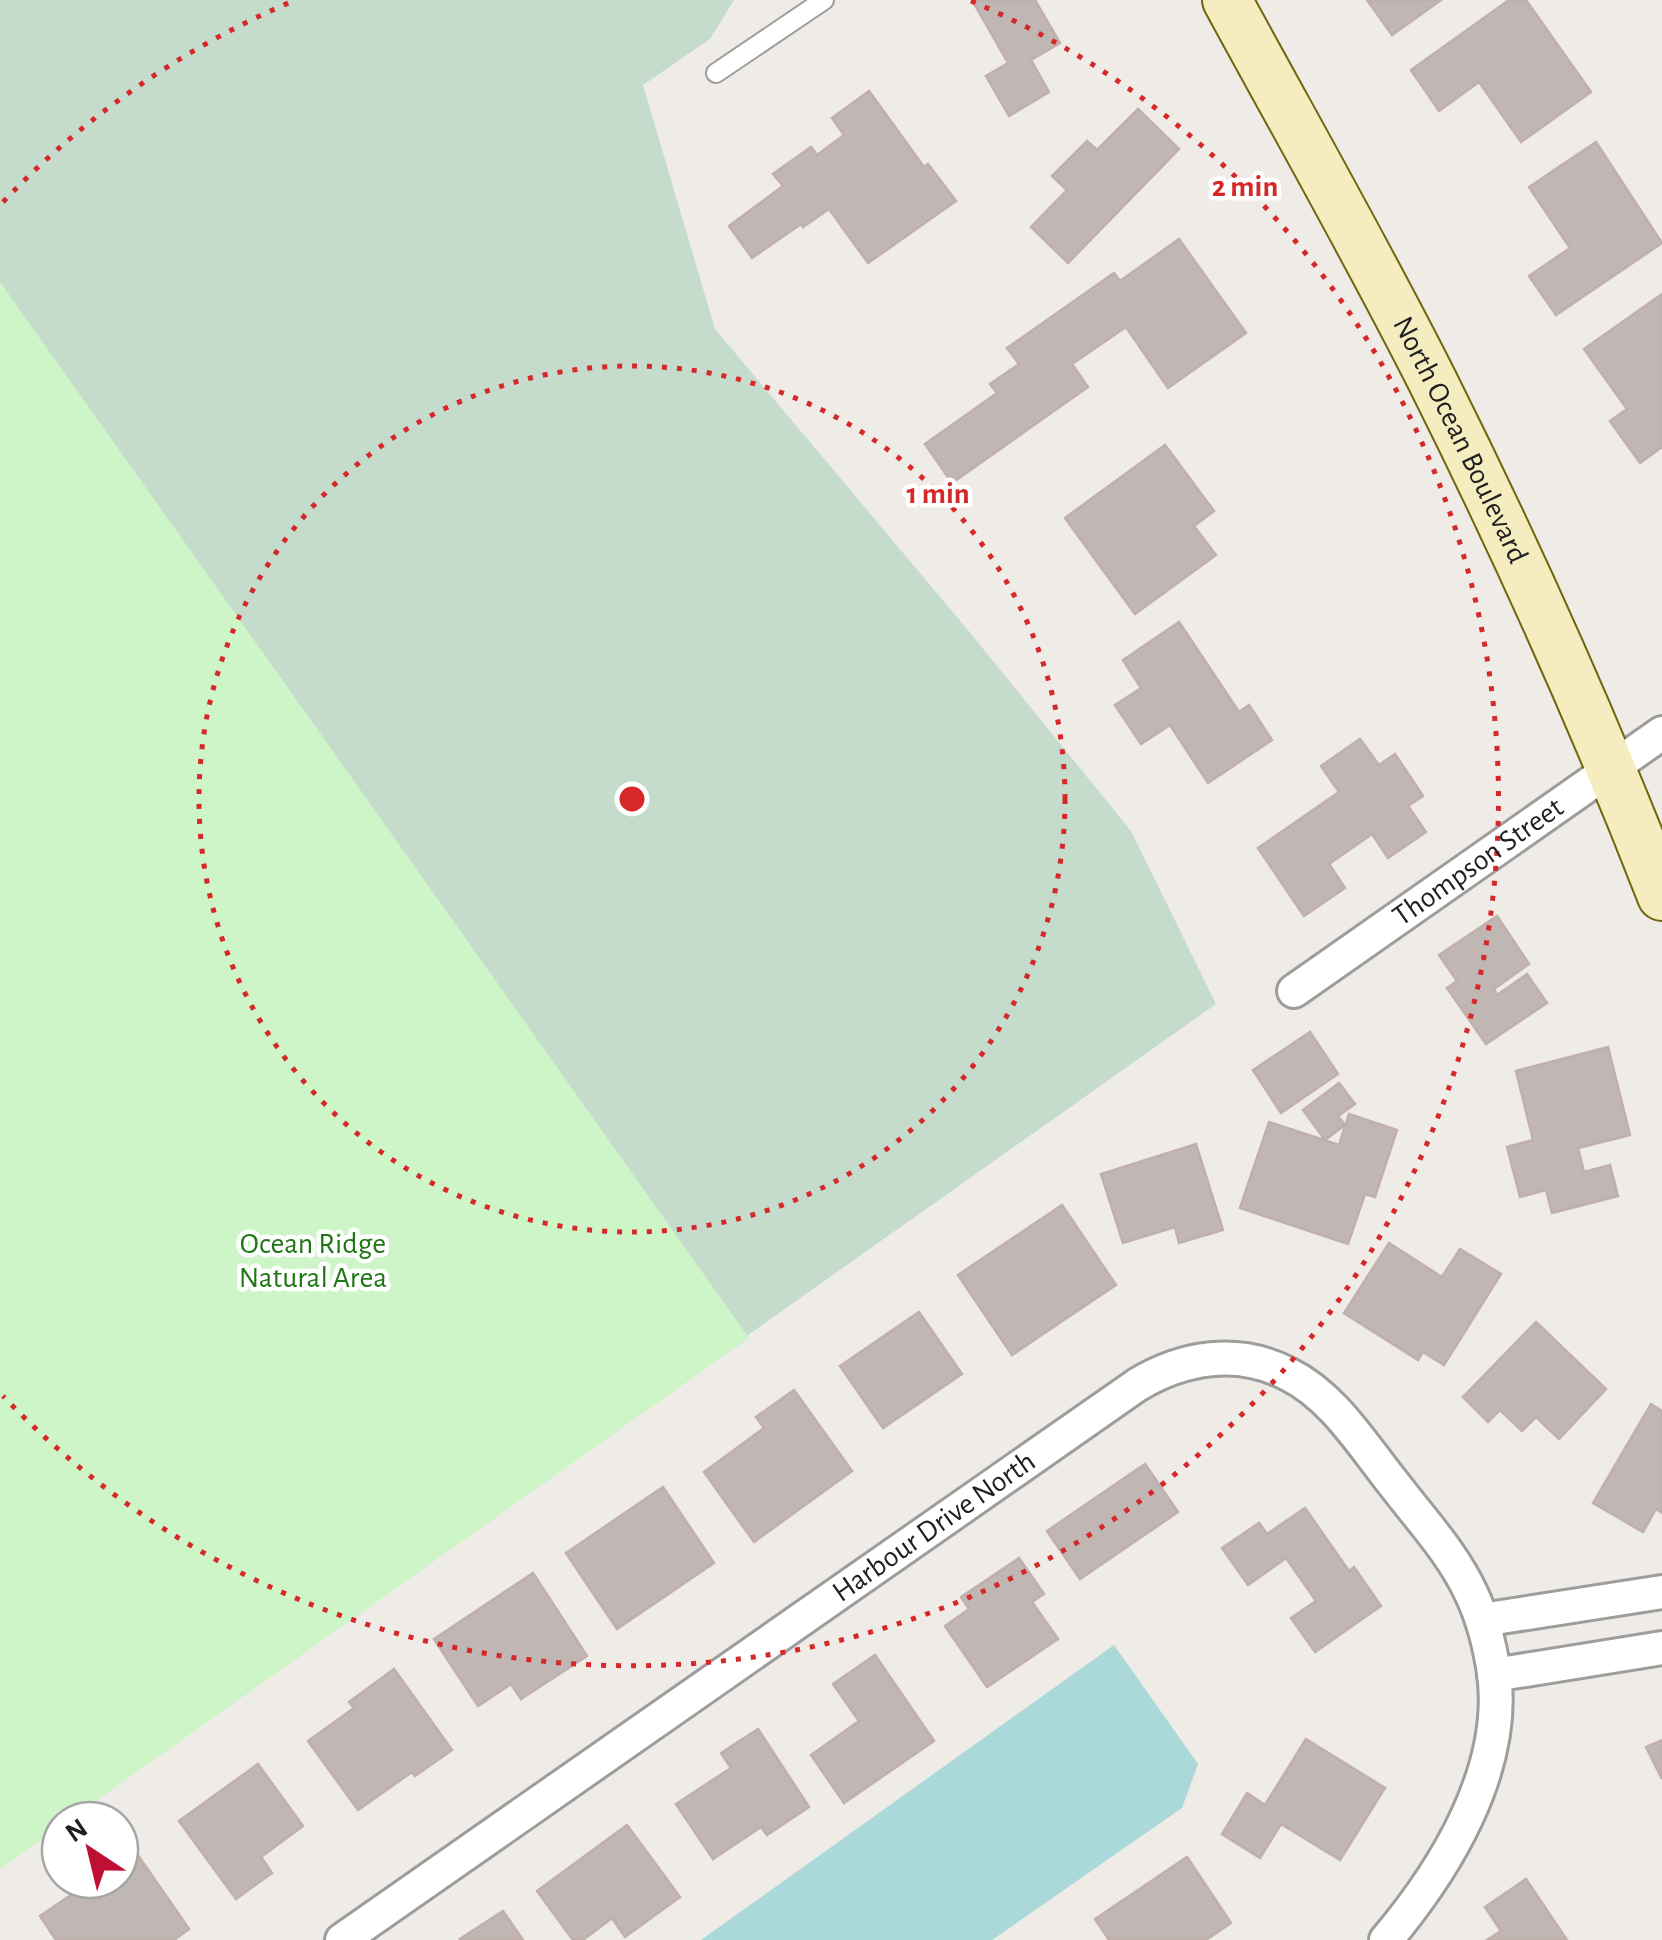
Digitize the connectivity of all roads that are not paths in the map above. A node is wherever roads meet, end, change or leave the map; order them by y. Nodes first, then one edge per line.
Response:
1 (824, 0) edge
2 (1227, 0) edge
3 (716, 73) dead end
4 (1662, 732) edge
5 (1612, 766) junction
6 (1662, 896) edge
7 (1294, 990) dead end
8 (1662, 1592) edge
9 (1482, 1620) junction
10 (1662, 1648) edge
11 (1494, 1675) junction
12 (342, 1940) edge
13 (1386, 1940) edge

1 - 3 lane
2 - 5 main road, North Ocean Boulevard
4 - 5 street, Thompson Street
5 - 6 main road, North Ocean Boulevard
5 - 7 street, Thompson Street
8 - 9 street
9 - 11 street, Harbour Drive North
9 - 12 street, Harbour Drive North
10 - 11 street
11 - 13 street, Harbour Drive North

